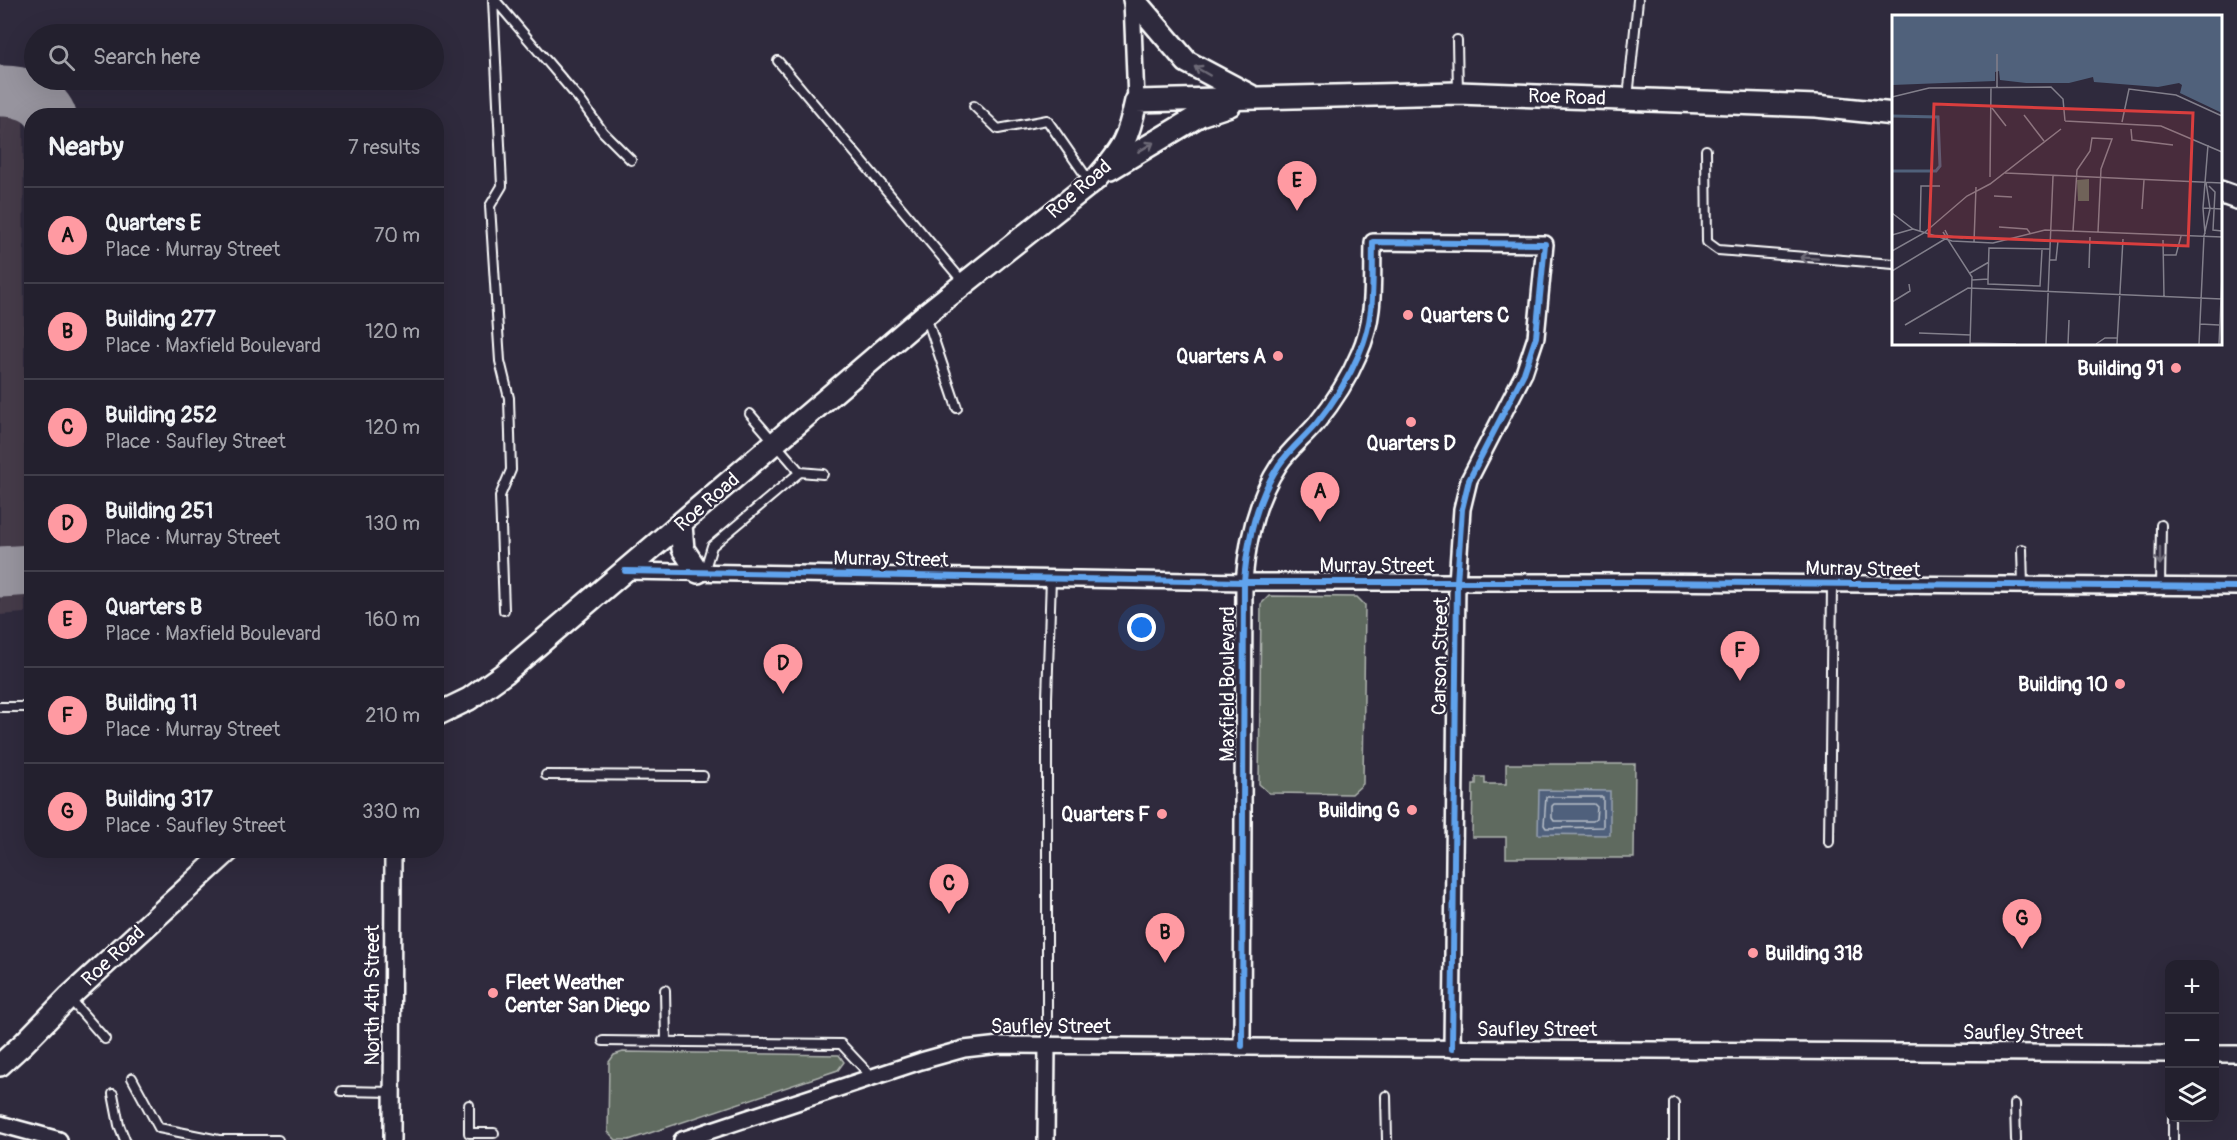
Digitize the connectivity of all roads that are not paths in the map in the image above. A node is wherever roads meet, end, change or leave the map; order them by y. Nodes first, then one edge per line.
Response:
1 (494, 0) edge
2 (1133, 0) edge
3 (1638, 0) edge
4 (1457, 40) dead end
5 (778, 61) dead end
6 (1458, 93) junction
7 (1254, 98) junction
8 (1628, 99) junction
9 (1136, 101) junction
10 (974, 106) dead end
11 (1892, 114) edge
12 (1706, 150) dead end
13 (631, 160) dead end
14 (1094, 181) junction
15 (2222, 193) edge
16 (2237, 198) edge
17 (1545, 244) joint
18 (1892, 264) edge
19 (964, 283) junction
20 (926, 314) junction
21 (957, 408) dead end
22 (750, 414) dead end
23 (775, 442) junction
24 (800, 472) junction
25 (823, 474) dead end
26 (681, 525) junction
27 (2161, 525) dead end
28 (2022, 549) dead end
29 (625, 571) junction
30 (701, 572) junction
31 (1051, 578) junction
32 (1244, 582) junction
33 (1457, 582) junction
34 (1832, 585) junction
35 (2023, 587) junction
36 (2160, 587) junction
37 (2237, 587) edge
38 (504, 610) dead end
39 (24, 706) edge
40 (0, 708) edge
41 (444, 711) edge
42 (546, 775) dead end
43 (704, 776) dead end
44 (1829, 842) dead end
45 (220, 858) edge
46 (393, 858) edge
47 (665, 990) dead end
48 (69, 998) junction
49 (105, 1039) dead end
50 (603, 1041) dead end
51 (666, 1041) junction
52 (1242, 1046) junction
53 (1047, 1047) junction
54 (1452, 1049) junction
55 (2165, 1054) edge
56 (2219, 1054) edge
57 (2237, 1054) edge
58 (0, 1065) edge
59 (872, 1077) junction
60 (132, 1078) dead end
61 (342, 1091) dead end
62 (393, 1092) junction
63 (113, 1094) dead end
64 (1386, 1096) dead end
65 (1674, 1102) dead end
66 (2015, 1104) dead end
67 (469, 1105) dead end
68 (2173, 1122) edge
69 (0, 1124) edge
70 (494, 1133) dead end
71 (469, 1137) edge
72 (59, 1140) edge
73 (125, 1140) edge
74 (278, 1140) edge
75 (392, 1140) edge
76 (682, 1140) edge
77 (1046, 1140) edge
78 (1387, 1140) edge
79 (1674, 1140) edge
80 (2016, 1140) edge
81 (2173, 1140) edge

1 - 13 lane
1 - 38 lane
7 -> 2 street
2 - 9 street
3 - 8 lane
4 - 6 lane
5 - 19 lane
6 - 7 street, Roe Road
6 - 8 street, Roe Road
7 - 9 street, Roe Road
14 -> 7 street
8 - 11 street, Roe Road
9 - 14 street, Roe Road
10 - 14 lane
18 -> 12 lane
14 - 19 street, Roe Road
15 - 16 street
17 - 32 street, Maxfield Boulevard
17 - 33 street, Carson Street
19 - 20 street, Roe Road
20 - 21 lane
20 - 23 street, Roe Road
22 - 23 lane
23 - 24 lane
23 - 26 street, Roe Road
24 - 25 lane
24 - 30 lane
26 - 29 street, Roe Road
26 - 30 street
27 -> 36 lane
28 - 35 lane
29 - 30 street, Murray Street
29 - 41 street, Roe Road
30 - 31 street, Murray Street
31 - 32 street, Murray Street
31 - 53 lane
32 - 33 street, Murray Street
32 - 52 street, Maxfield Boulevard
33 - 34 street, Murray Street
33 - 54 street, Carson Street
34 - 35 street, Murray Street
34 - 44 lane
35 - 36 street, Murray Street
36 - 37 street, Murray Street
39 - 40 lane
42 - 43 lane
45 - 48 street, Roe Road
46 - 62 street, North 4th Street
47 - 51 lane
48 - 49 lane
48 - 58 street, Roe Road
50 - 51 lane
51 - 59 lane
52 - 53 street, Saufley Street
52 - 54 street, Saufley Street
53 - 59 street, Saufley Street
53 - 77 street
54 - 55 street, Saufley Street
56 - 57 street
59 - 76 street, Saufley Street
60 - 74 lane
61 - 62 lane
62 - 75 street, North 4th Street
63 - 73 lane
64 - 78 lane
65 - 79 lane
66 - 80 lane
67 - 71 lane
68 - 81 lane
69 - 72 street
70 - 71 lane

